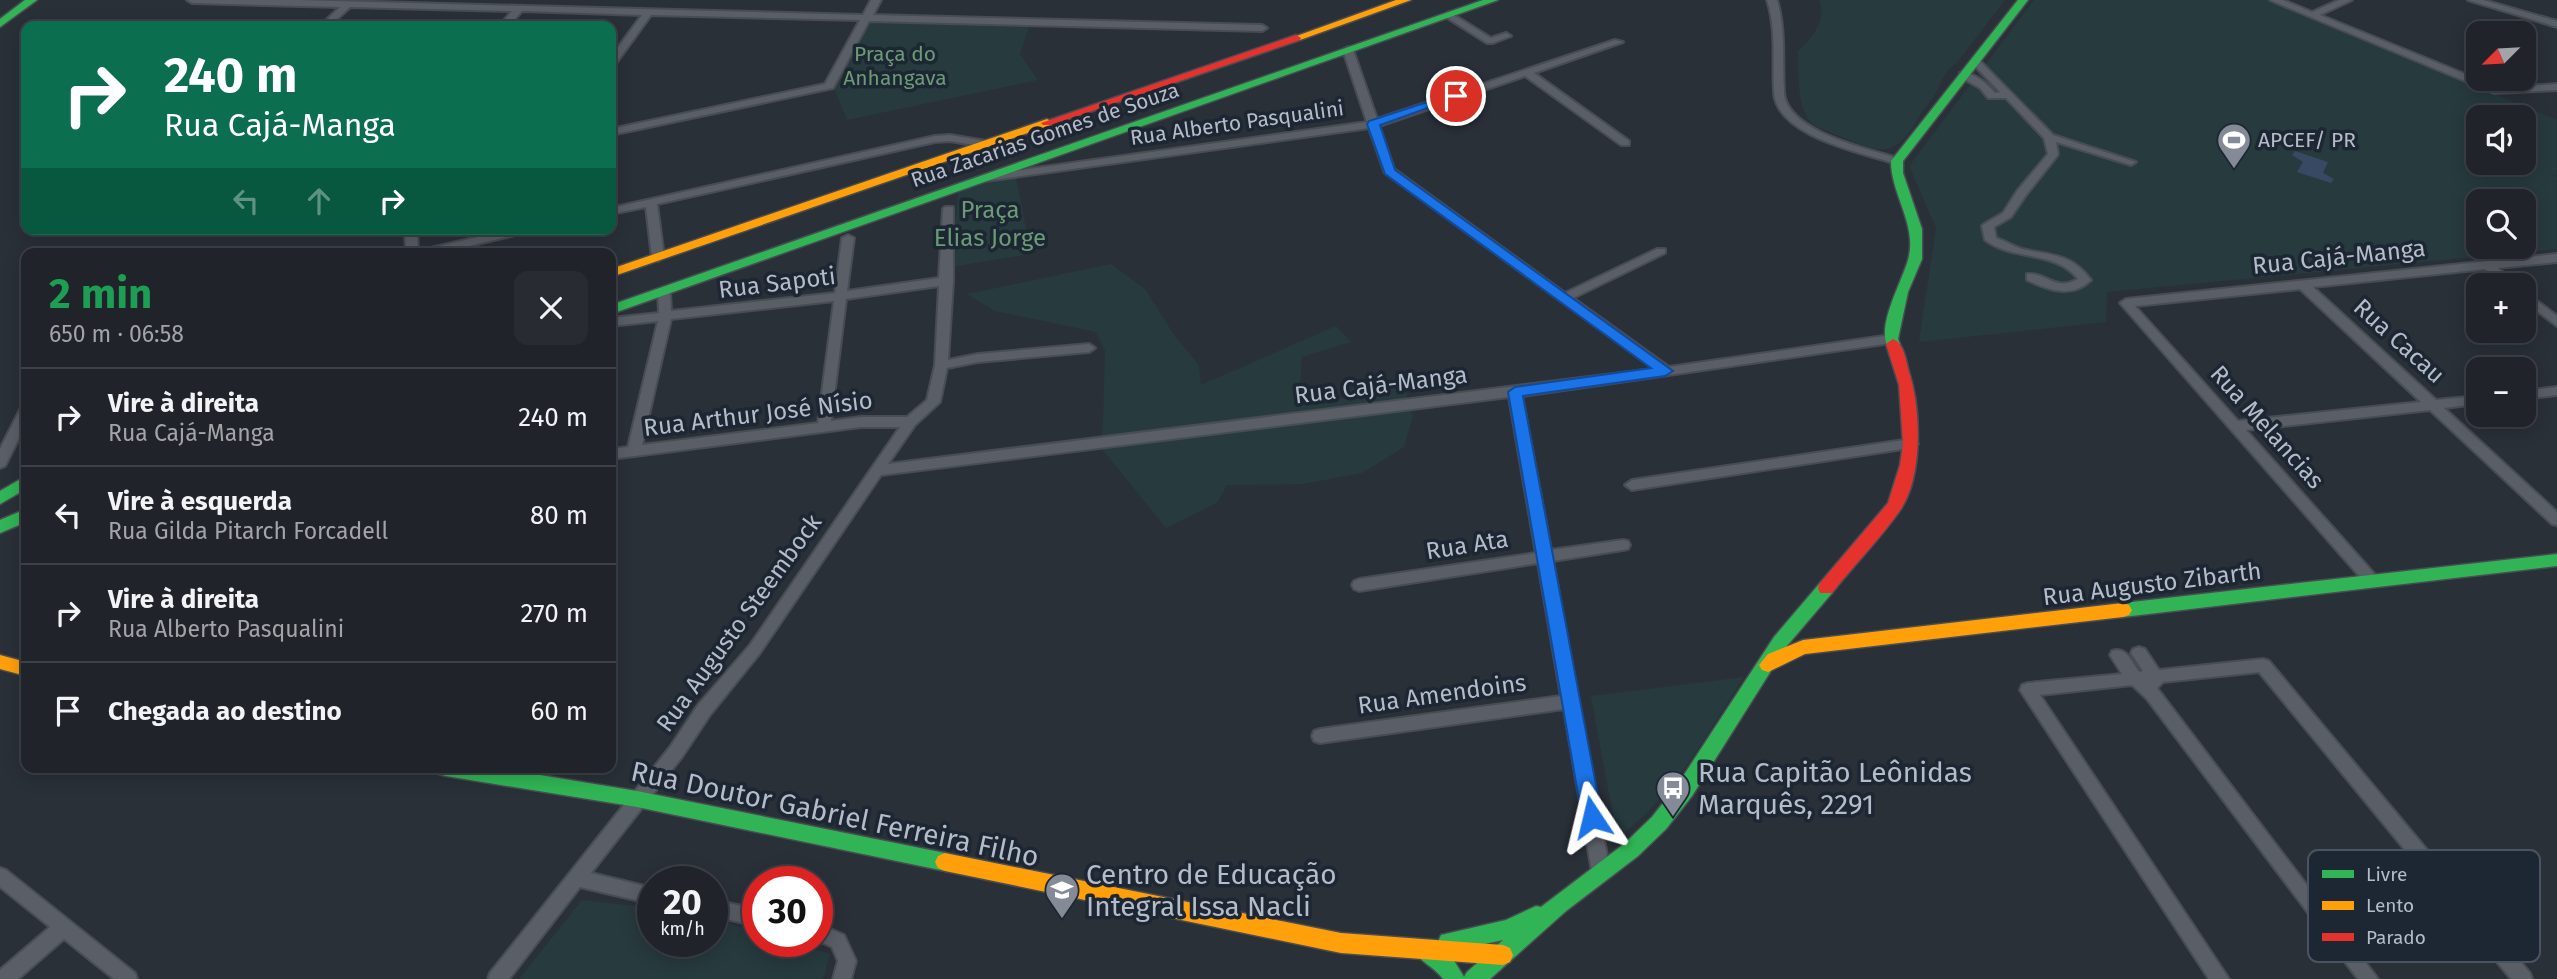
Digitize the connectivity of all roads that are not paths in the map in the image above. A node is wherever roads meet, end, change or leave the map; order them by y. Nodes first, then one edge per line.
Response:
1 (32, 0) edge
2 (192, 0) edge
3 (876, 0) edge
4 (1493, 0) edge
5 (1772, 0) edge
6 (2023, 0) edge
7 (2275, 0) edge
8 (2347, 0) edge
9 (2473, 0) edge
10 (1397, 1) edge
11 (348, 5) junction
12 (518, 10) junction
13 (648, 13) junction
14 (1449, 15) junction
15 (2312, 15) junction
16 (866, 18) junction
17 (330, 21) edge
18 (508, 21) edge
19 (0, 24) edge
20 (2557, 24) edge
21 (1262, 28) dead end
22 (1506, 36) dead end
23 (1618, 42) dead end
24 (1281, 43) junction
25 (1348, 50) junction
26 (616, 57) edge
27 (1975, 61) junction
28 (1311, 64) junction
29 (1527, 73) junction
30 (1964, 75) junction
31 (2000, 85) junction
32 (1984, 86) junction
33 (2557, 87) edge
34 (2008, 95) junction
35 (1123, 97) junction
36 (1150, 121) junction
37 (1373, 124) junction
38 (616, 131) edge
39 (2049, 137) junction
40 (1625, 143) dead end
41 (986, 144) junction
42 (1897, 161) junction
43 (2131, 162) dead end
44 (1052, 163) junction
45 (651, 202) junction
46 (949, 209) dead end
47 (616, 210) edge
48 (502, 235) edge
49 (848, 238) dead end
50 (445, 248) edge
51 (1661, 251) dead end
52 (658, 257) junction
53 (2557, 258) edge
54 (2486, 264) junction
55 (616, 271) edge
56 (2497, 273) edge
57 (2031, 277) dead end
58 (947, 281) junction
59 (2301, 283) junction
60 (664, 291) junction
61 (841, 296) junction
62 (1564, 298) junction
63 (2126, 303) joint
64 (2536, 305) edge
65 (616, 308) edge
66 (665, 317) junction
67 (616, 322) edge
68 (2557, 322) edge
69 (1891, 339) junction
70 (1089, 348) dead end
71 (941, 365) junction
72 (1665, 371) junction
73 (2557, 391) edge
74 (1515, 392) junction
75 (2536, 394) edge
76 (2466, 401) edge
77 (2436, 405) junction
78 (21, 421) edge
79 (910, 422) junction
80 (2237, 426) junction
81 (824, 427) junction
82 (1911, 444) junction
83 (634, 451) junction
84 (616, 453) edge
85 (0, 463) edge
86 (875, 471) junction
87 (21, 485) edge
88 (1632, 485) dead end
89 (0, 498) edge
90 (21, 517) edge
91 (2557, 520) edge
92 (0, 527) edge
93 (1623, 545) dead end
94 (1545, 556) junction
95 (2557, 560) edge
96 (2373, 582) junction
97 (1359, 585) dead end
98 (2139, 653) dead end
99 (2118, 655) dead end
100 (0, 662) edge
101 (21, 668) edge
102 (1760, 673) junction
103 (2135, 679) junction
104 (2154, 686) junction
105 (1572, 701) junction
106 (1320, 736) dead end
107 (477, 773) edge
108 (638, 799) junction
109 (2416, 850) edge
110 (1601, 872) junction
111 (0, 876) edge
112 (577, 878) junction
113 (637, 892) edge
114 (2308, 896) edge
115 (1559, 904) junction
116 (64, 928) junction
117 (833, 939) edge
118 (1420, 948) junction
119 (1503, 955) junction
120 (2357, 962) edge
121 (2509, 962) edge
122 (4, 979) edge
123 (128, 979) edge
124 (497, 979) edge
125 (842, 979) edge
126 (1455, 979) edge
127 (1474, 979) edge
128 (2220, 979) edge
129 (2369, 979) edge
130 (2523, 979) edge

1 - 19 main road
2 - 11 street
3 - 16 street
4 - 14 main road, Rua Zacarias Gomes de Souza
5 - 42 street
6 - 27 main road
7 - 15 street
8 - 15 street
9 - 20 street
10 - 24 main road, Rua Zacarias Gomes de Souza
11 - 12 street
11 - 17 street
12 - 13 street
12 - 18 street
13 - 16 street
13 - 26 street
14 - 22 street
14 - 25 main road, Rua Zacarias Gomes de Souza
15 - 33 street
16 - 21 street
16 - 38 street
23 - 29 street, Rua Alberto Pasqualini
24 - 28 main road
24 - 35 main road, Rua Zacarias Gomes de Souza
25 - 28 main road, Rua Zacarias Gomes de Souza
25 - 37 street
27 - 30 main road
27 - 31 street
28 - 36 main road, Rua Zacarias Gomes de Souza
29 - 37 street, Rua Alberto Pasqualini
29 - 40 street
30 - 32 street
30 - 42 main road
31 - 32 street
31 - 34 street
32 - 34 street
34 - 39 street
35 - 36 main road
35 - 41 main road, Rua Zacarias Gomes de Souza
36 - 44 main road, Rua Zacarias Gomes de Souza
37 - 44 street, Rua Alberto Pasqualini
37 - 62 street
39 - 43 street
39 - 57 street
41 - 45 street
41 - 52 main road, Rua Zacarias Gomes de Souza
42 - 69 main road
44 - 60 main road, Rua Zacarias Gomes de Souza
45 - 47 street
45 - 52 street
46 - 58 street, Rua Augusto Steembock
48 - 50 street
49 - 61 street
51 - 62 street
52 - 55 main road, Rua Zacarias Gomes de Souza
53 - 54 street, Rua Cajá-Manga
54 - 56 street
54 - 59 street, Rua Cajá-Manga
58 - 61 street, Rua Sapoti
58 - 71 street, Rua Augusto Steembock
59 - 63 street, Rua Cajá-Manga
59 - 77 street, Rua Cacau
60 - 65 main road, Rua Zacarias Gomes de Souza
60 - 66 street
61 - 66 street, Rua Sapoti
61 - 81 street
62 - 72 street
63 - 80 street, Rua Melancias
64 - 68 street
66 - 67 street, Rua Sapoti
66 - 83 street
69 - 72 street, Rua Cajá-Manga
69 - 82 main road
70 - 71 street
71 - 79 street, Rua Augusto Steembock
72 - 74 street, Rua Cajá-Manga
73 - 75 street
74 - 86 street, Rua Cajá-Manga
74 - 94 street
76 - 77 street
77 - 80 street
77 - 91 street, Rua Cacau
78 - 85 street
79 - 81 street, Rua Arthur José Nísio
79 - 86 street, Rua Augusto Steembock
80 - 96 street, Rua Melancias
81 - 83 street, Rua Arthur José Nísio
82 - 88 street
82 - 102 main road
83 - 84 street, Rua Arthur José Nísio
86 - 108 street, Rua Augusto Steembock
87 - 89 main road
90 - 92 main road
93 - 94 street, Rua Ata
94 - 97 street, Rua Ata
94 - 105 street
95 - 96 main road, Rua Augusto Zibarth
96 - 102 main road, Rua Augusto Zibarth
98 - 104 street
99 - 103 street
100 - 101 main road
102 - 110 main road
103 - 104 street
103 - 128 street
104 - 109 street
104 - 114 street
105 - 106 street, Rua Amendoins
105 - 110 street
107 - 108 main road, Rua Doutor Gabriel Ferreira Filho
108 - 112 street, Rua Augusto Steembock
108 - 118 main road, Rua Doutor Gabriel Ferreira Filho
110 - 115 main road
111 - 116 street
112 - 113 street
112 - 124 street, Rua Augusto Steembock
115 - 118 main road, Rua Doutor Gabriel Ferreira Filho
115 - 119 main road
116 - 122 street
116 - 123 street
117 - 125 street
118 - 119 main road, Rua Doutor Gabriel Ferreira Filho
118 - 126 main road
119 - 127 main road
120 - 129 street
121 - 130 street

